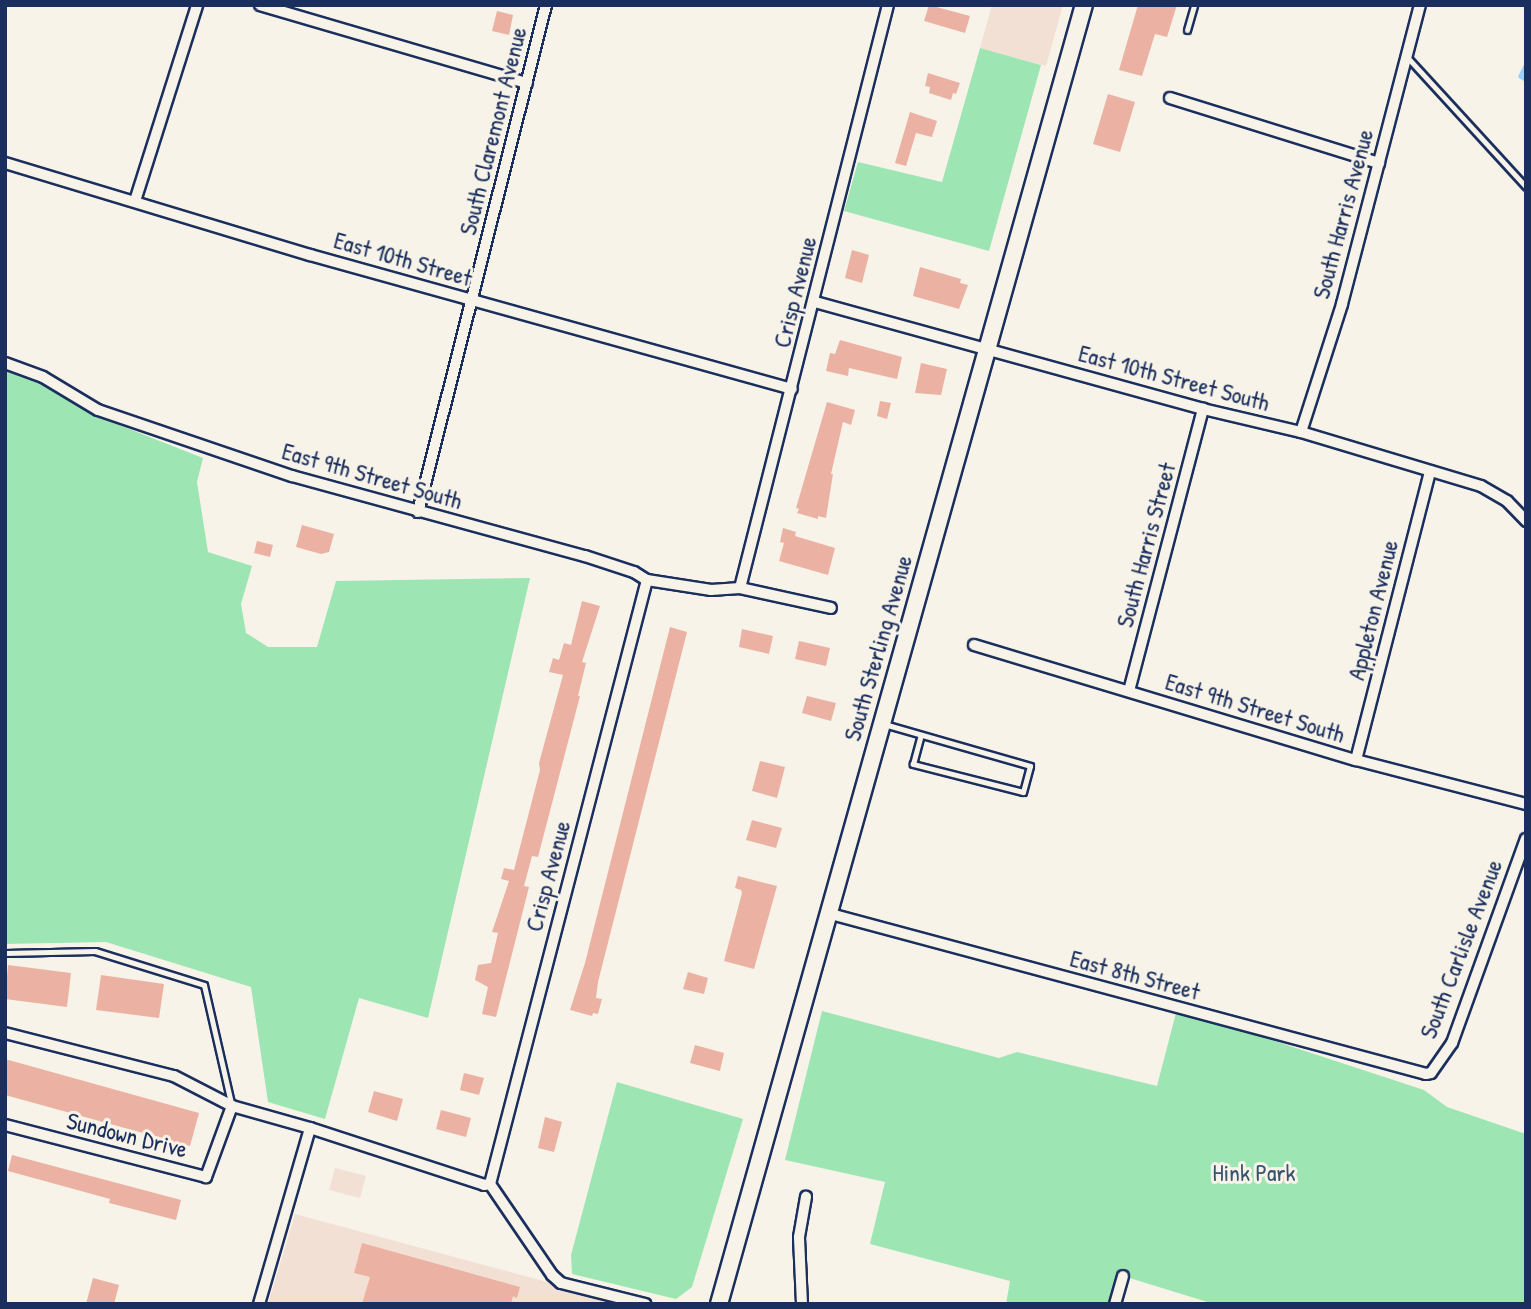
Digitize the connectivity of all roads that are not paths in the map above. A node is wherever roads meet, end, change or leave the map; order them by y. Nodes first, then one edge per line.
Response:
1 (197, 5) edge
2 (260, 5) edge
3 (547, 5) edge
4 (888, 5) edge
5 (1194, 5) edge
6 (1420, 5) edge
7 (1082, 6) edge
8 (1187, 30) dead end
9 (1407, 58) junction
10 (527, 83) junction
11 (1170, 98) dead end
12 (5, 163) edge
13 (1379, 163) junction
14 (1526, 187) edge
15 (135, 201) junction
16 (472, 300) junction
17 (815, 302) junction
18 (987, 349) junction
19 (5, 363) edge
20 (792, 389) junction
21 (1203, 409) junction
22 (1301, 432) junction
23 (1430, 471) junction
24 (418, 512) junction
25 (1526, 521) edge
26 (647, 580) junction
27 (740, 588) junction
28 (831, 608) dead end
29 (974, 645) dead end
30 (1129, 691) junction
31 (881, 723) junction
32 (921, 735) junction
33 (1356, 760) junction
34 (1526, 804) edge
35 (1526, 839) edge
36 (827, 913) junction
37 (5, 953) edge
38 (5, 1033) edge
39 (1431, 1073) joint
40 (232, 1106) junction
41 (5, 1125) edge
42 (310, 1128) junction
43 (490, 1184) junction
44 (806, 1197) dead end
45 (1123, 1276) dead end
46 (259, 1304) edge
47 (645, 1304) edge
48 (719, 1304) edge
49 (802, 1304) edge
50 (1115, 1304) edge

1 - 15 street
2 - 10 street
3 - 10 street, South Claremont Avenue
4 - 17 street, Crisp Avenue
5 - 8 lane
6 - 9 street, South Harris Avenue
7 - 18 main road, South Sterling Avenue
9 - 13 street, South Harris Avenue
9 - 14 lane
10 - 16 street, South Claremont Avenue
11 - 13 street
12 - 15 street, East 10th Street
13 - 22 street, South Harris Avenue
15 - 16 street, East 10th Street
16 - 20 street, East 10th Street
16 - 24 street, South Claremont Avenue
17 - 18 street, East 10th Street South
17 - 20 street, Crisp Avenue
18 - 21 street, East 10th Street South
18 - 31 main road, South Sterling Avenue
19 - 24 street, East 9th Street South
20 - 27 street, Crisp Avenue
21 - 22 street, East 10th Street South
21 - 30 street, South Harris Street
22 - 23 street, East 10th Street South
23 - 25 street, East 10th Street South
23 - 33 street, Appleton Avenue
24 - 26 street, East 9th Street South
26 - 27 street, East 9th Street South
26 - 43 street, Crisp Avenue
27 - 28 street, East 9th Street South
29 - 30 street, East 9th Street South
30 - 33 street, East 9th Street South
31 - 32 lane
31 - 36 main road, South Sterling Avenue
32 - 32 lane
33 - 34 street, East 9th Street South
35 - 39 street, South Carlisle Avenue
36 - 39 street, East 8th Street
36 - 48 main road, South Sterling Avenue
37 - 40 lane
38 - 40 street
40 - 41 street, Sundown Drive
40 - 42 street
42 - 43 street
42 - 46 street
43 - 47 street
44 - 49 street
45 - 50 street

